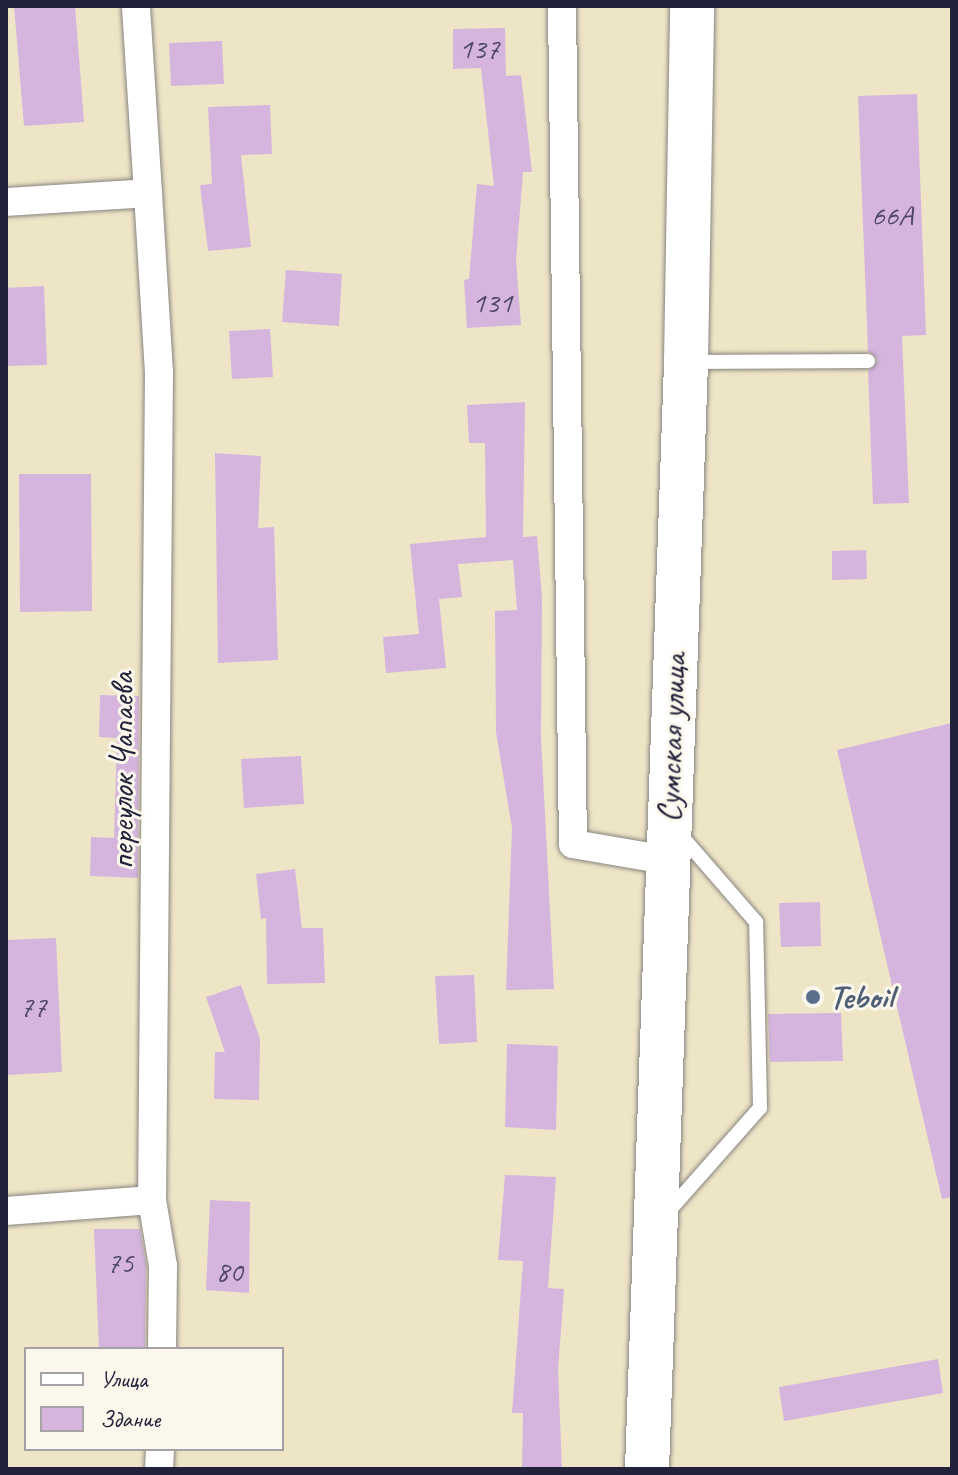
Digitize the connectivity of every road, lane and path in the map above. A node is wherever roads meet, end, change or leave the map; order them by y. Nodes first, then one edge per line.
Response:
1 (136, 6) edge
2 (562, 6) edge
3 (692, 6) edge
4 (148, 193) junction
5 (6, 202) edge
6 (686, 361) junction
7 (868, 361) dead end
8 (668, 841) junction
9 (152, 1200) junction
10 (6, 1211) edge
11 (654, 1228) junction
12 (162, 1347) edge
13 (647, 1469) edge

1 - 4 street, переулок Чапаева
2 - 8 street
3 - 6 main road, Сумская улица
4 - 5 street
4 - 9 street, переулок Чапаева
6 - 7 lane
6 - 8 main road, Сумская улица
8 - 11 main road, Сумская улица
8 - 11 lane
9 - 10 street
9 - 12 street, переулок Чапаева
11 - 13 main road, Сумская улица

